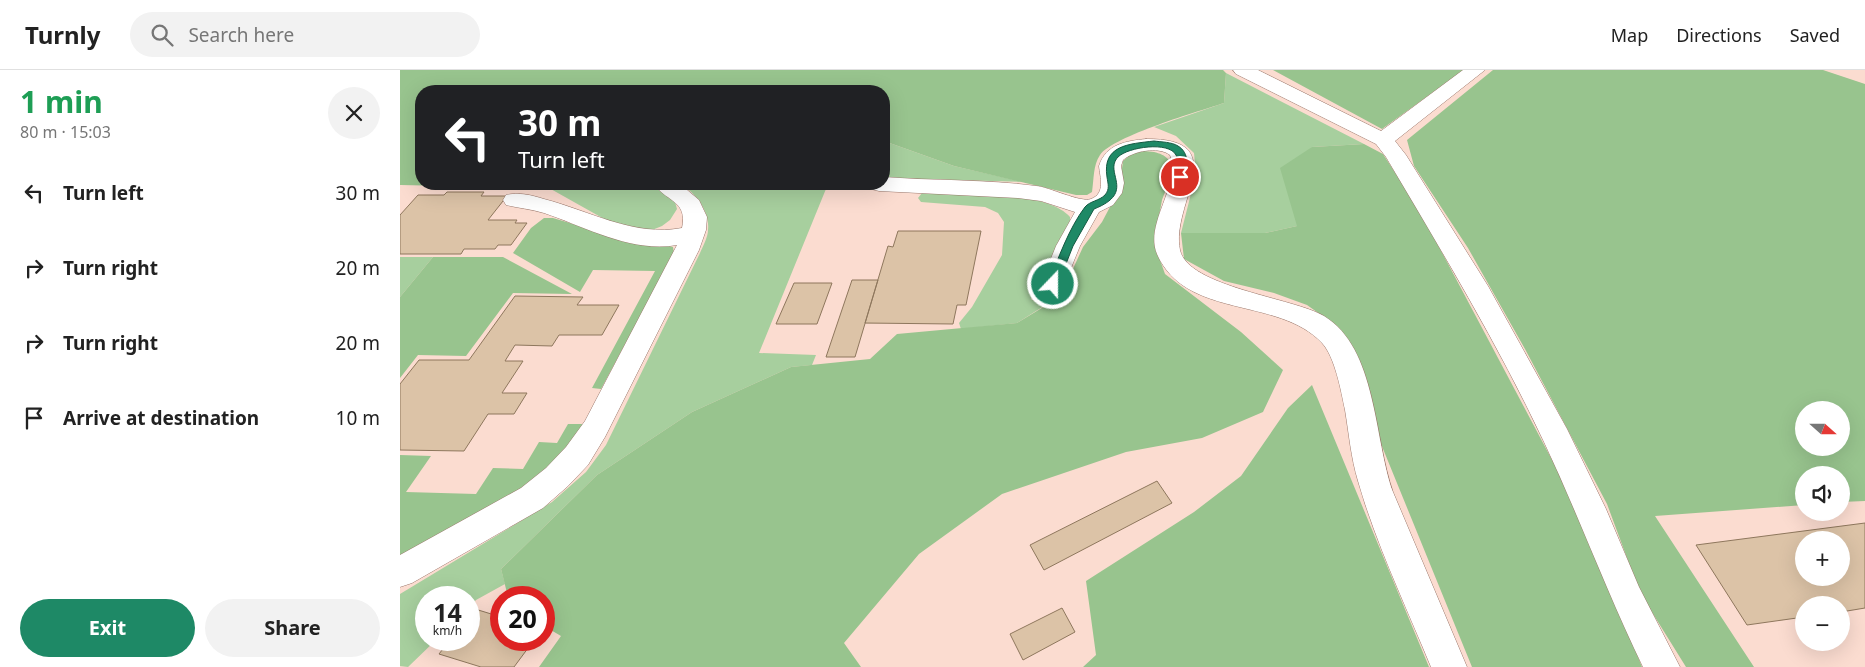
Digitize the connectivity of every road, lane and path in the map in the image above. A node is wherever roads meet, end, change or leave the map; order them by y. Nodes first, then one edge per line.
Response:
1 (1243, 70) edge
2 (1475, 70) edge
3 (1383, 140) junction
4 (890, 184) edge
5 (673, 190) edge
6 (514, 200) dead end
7 (1090, 207) junction
8 (692, 234) junction
9 (1045, 294) dead end
10 (400, 572) edge
11 (1449, 667) edge
12 (1662, 667) edge

1 - 3 lane
2 - 3 lane
3 - 12 lane
4 - 7 lane
5 - 8 lane
6 - 8 lane
7 - 9 lane
7 - 11 lane
8 - 10 lane

